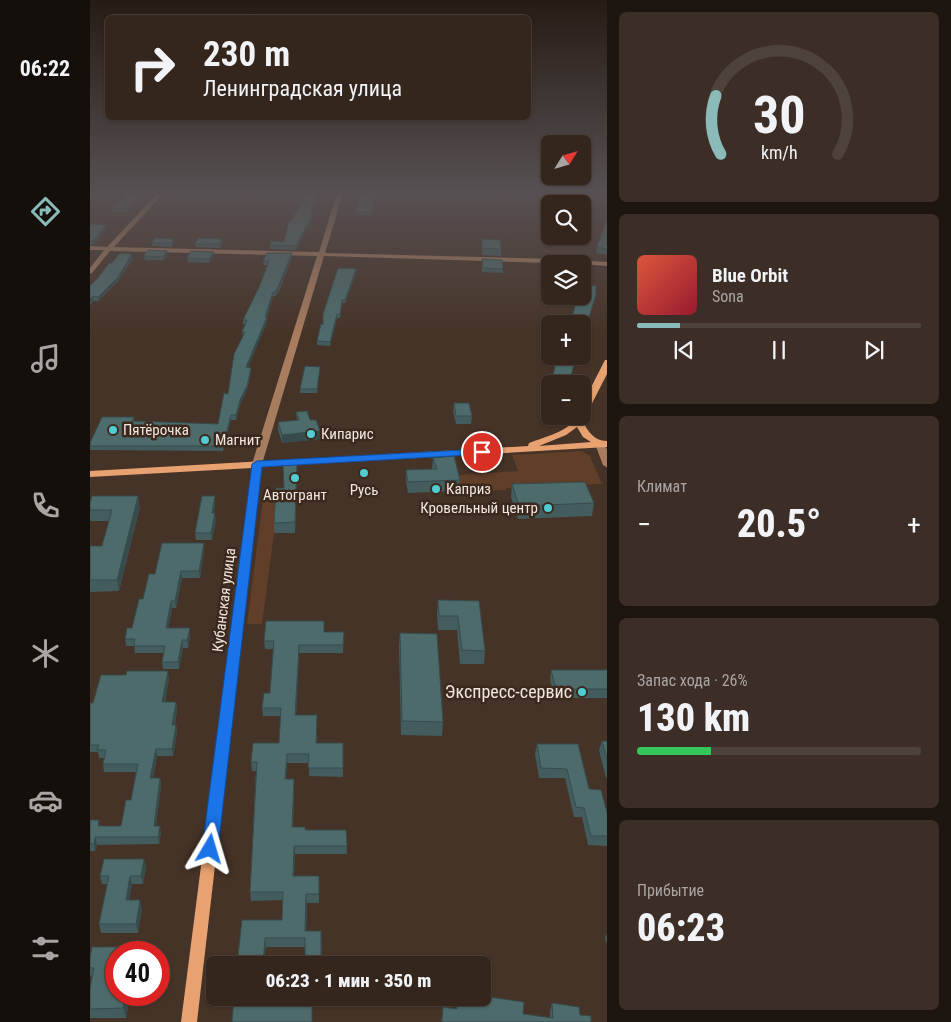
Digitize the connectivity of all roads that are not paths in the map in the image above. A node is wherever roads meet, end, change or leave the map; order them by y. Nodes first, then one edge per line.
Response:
1 (116, 241) edge
2 (324, 241) edge
3 (90, 248) edge
4 (109, 248) junction
5 (320, 254) junction
6 (607, 264) edge
7 (90, 272) edge
8 (607, 362) edge
9 (591, 396) edge
10 (574, 425) edge
11 (580, 425) edge
12 (604, 444) edge
13 (518, 450) junction
14 (257, 464) junction
15 (607, 466) edge
16 (90, 474) edge
17 (189, 1022) edge

1 - 4 street
2 - 5 street, Кубанская улица
3 - 4 street
4 - 5 street
4 - 7 street
5 - 6 street
5 - 14 street, Кубанская улица
8 - 9 street
10 - 13 street
11 - 12 street
12 - 13 street
12 - 15 street
13 - 14 street
14 - 16 street
14 - 17 street, Кубанская улица

